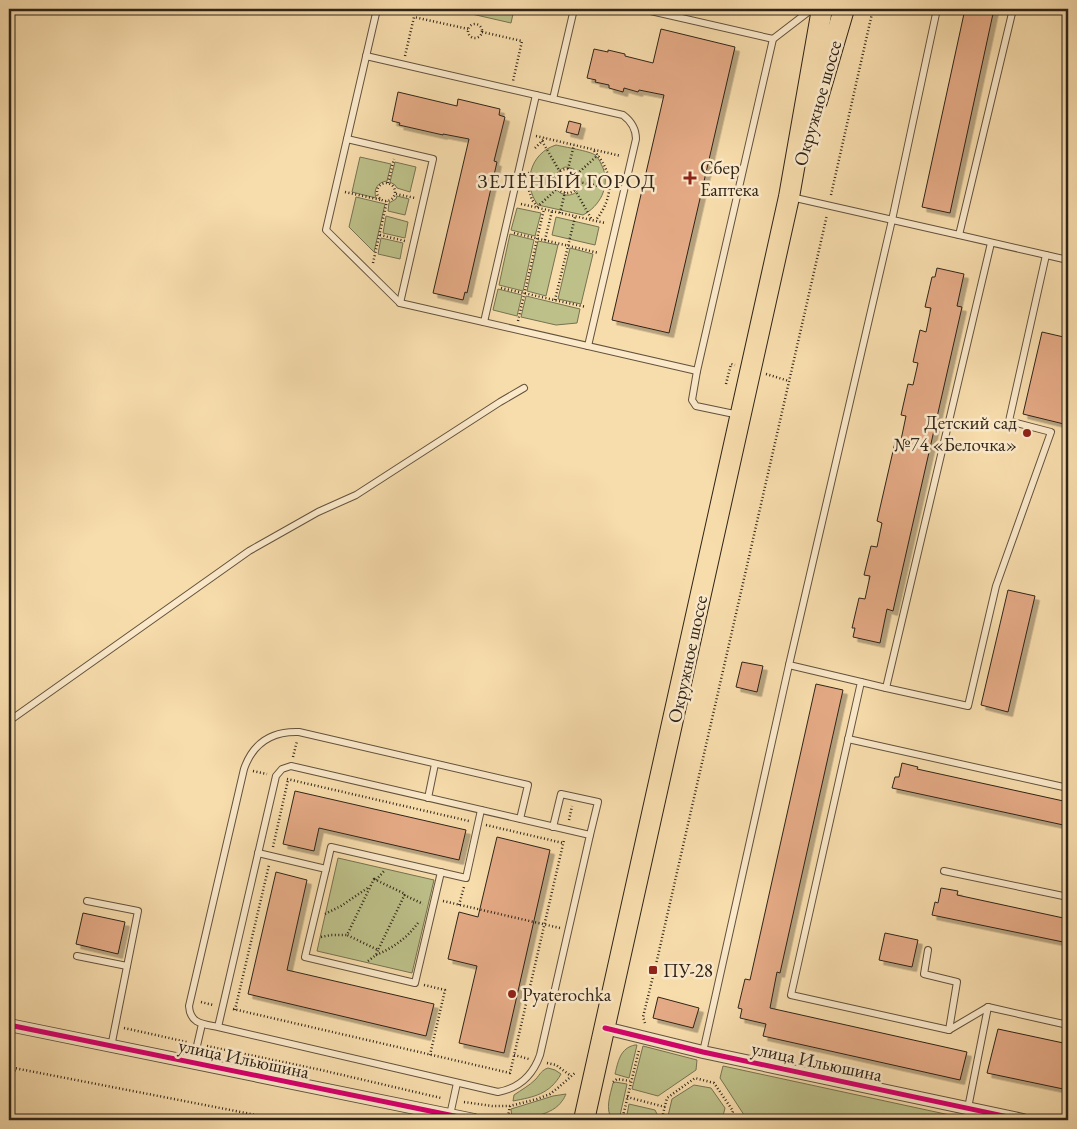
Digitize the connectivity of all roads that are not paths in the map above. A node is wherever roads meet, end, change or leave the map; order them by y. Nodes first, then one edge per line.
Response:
1 (377, 9) edge
2 (574, 9) edge
3 (642, 9) edge
4 (812, 9) edge
5 (822, 9) edge
6 (844, 9) edge
7 (937, 9) edge
8 (1013, 9) edge
9 (774, 39) junction
10 (366, 56) junction
11 (536, 95) junction
12 (553, 99) junction
13 (347, 139) junction
14 (790, 197) junction
15 (892, 220) junction
16 (959, 235) junction
17 (991, 243) junction
18 (1046, 255) junction
19 (1068, 260) edge
20 (400, 303) junction
21 (484, 322) junction
22 (588, 346) junction
23 (697, 371) junction
24 (524, 388) dead end
25 (740, 415) junction
26 (789, 665) junction
27 (861, 682) junction
28 (886, 688) junction
29 (9, 721) edge
30 (848, 739) junction
31 (435, 764) junction
32 (1068, 788) edge
33 (428, 798) junction
34 (481, 810) junction
35 (520, 819) junction
36 (553, 826) junction
37 (590, 835) junction
38 (258, 853) junction
39 (326, 869) junction
40 (944, 871) dead end
41 (441, 872) junction
42 (1068, 897) edge
43 (87, 901) dead end
44 (928, 950) dead end
45 (77, 956) dead end
46 (127, 966) junction
47 (988, 1007) junction
48 (202, 1024) junction
49 (1068, 1025) edge
50 (9, 1026) edge
51 (218, 1027) junction
52 (605, 1028) junction
53 (949, 1030) junction
54 (111, 1046) junction
55 (703, 1052) junction
56 (193, 1063) junction
57 (457, 1083) junction
58 (968, 1108) junction
59 (450, 1115) junction
60 (474, 1120) edge
61 (584, 1120) edge
62 (1023, 1120) edge

1 - 10 lane
2 - 12 lane
3 - 9 lane
4 - 9 lane
5 - 14 main road, Окружное шоссе
6 - 14 main road, Окружное шоссе
7 - 15 lane
8 - 16 lane
9 - 23 lane
10 - 11 lane
10 - 13 lane
11 - 12 lane
11 - 21 lane
12 - 22 lane
13 - 20 lane
13 - 20 lane
14 - 15 lane
14 - 25 main road, Окружное шоссе
15 - 16 lane
15 - 26 lane
16 - 17 lane
17 - 18 lane
17 - 28 lane
18 - 19 lane
18 - 28 lane
20 - 21 lane
21 - 22 lane
22 - 23 lane
23 - 25 lane
24 - 29 lane
25 - 52 main road, Окружное шоссе
26 - 27 lane
26 - 55 lane
27 - 28 lane
27 - 30 lane
30 - 32 lane
30 - 53 lane
31 - 33 lane
31 - 35 lane
31 - 48 lane
33 - 34 lane
33 - 38 lane
34 - 35 lane
34 - 41 lane
35 - 36 lane
36 - 37 lane
36 - 37 lane
37 - 57 lane
38 - 39 lane
38 - 51 lane
39 - 41 lane
39 - 41 lane
40 - 42 lane
43 - 46 lane
44 - 53 lane
45 - 46 lane
46 - 54 lane
47 - 49 lane
47 - 53 lane
47 - 58 lane
48 - 51 lane
48 - 56 lane
50 - 54 street, улица Ильюшина
51 - 57 lane
52 - 55 street, улица Ильюшина
52 - 61 main road, Окружное шоссе
54 - 56 street, улица Ильюшина
55 - 58 street, улица Ильюшина
56 - 59 street, улица Ильюшина
57 - 59 lane
58 - 62 street, улица Ильюшина
59 - 60 street, улица Ильюшина

